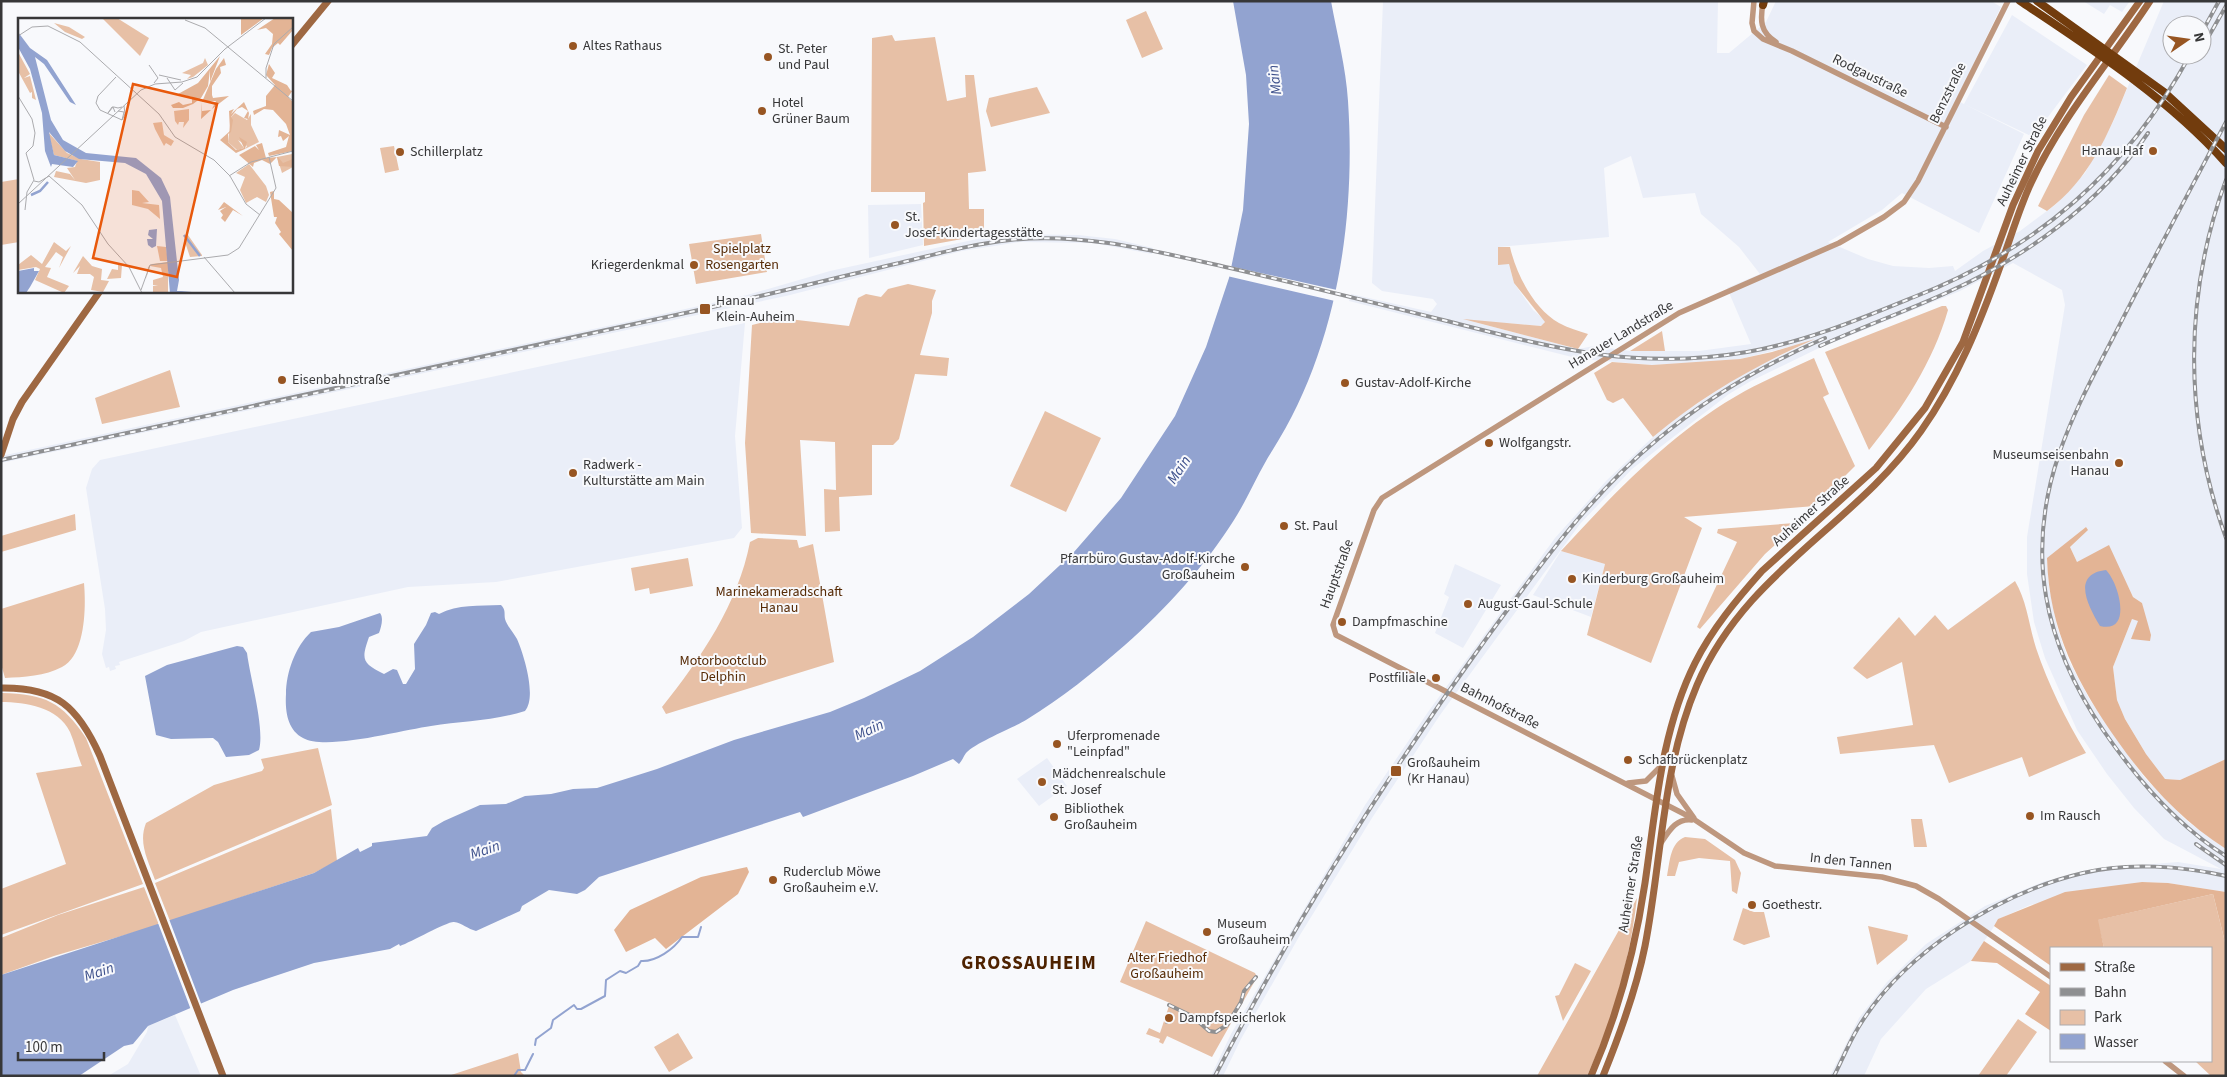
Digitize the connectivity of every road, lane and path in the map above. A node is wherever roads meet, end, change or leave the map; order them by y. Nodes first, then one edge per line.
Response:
1 (328, 1) edge
2 (1754, 1) edge
3 (2008, 1) edge
4 (2020, 1) edge
5 (2037, 1) edge
6 (2140, 1) edge
7 (2150, 1) edge
8 (1763, 2) edge
9 (292, 45) edge
10 (1784, 47) junction
11 (1946, 127) junction
12 (2226, 150) edge
13 (2226, 163) edge
14 (1909, 196) joint
15 (99, 292) edge
16 (1, 455) edge
17 (1368, 526) joint
18 (1333, 632) joint
19 (1, 688) edge
20 (1663, 764) junction
21 (1672, 769) junction
22 (1622, 783) junction
23 (1657, 800) junction
24 (1666, 805) junction
25 (1699, 823) junction
26 (1661, 843) junction
27 (2050, 976) edge
28 (2166, 1062) edge
29 (222, 1073) edge
30 (1591, 1076) edge
31 (1603, 1076) edge
32 (2184, 1076) edge

1 - 9 main road
2 - 10 street, Rodgaustraße
3 - 11 street, Benzstraße
4 - 13 highway
5 - 12 highway
6 - 20 main road, Auheimer Straße
7 - 21 main road, Auheimer Straße
8 - 10 street, Rodgaustraße
10 - 11 street, Rodgaustraße
11 - 14 street, Benzstraße
14 - 17 street, Hanauer Landstraße
15 - 16 main road
17 - 18 street, Hauptstraße
18 - 22 street, Bahnhofstraße
19 - 29 main road
20 - 22 street
20 - 23 main road, Auheimer Straße
21 - 24 main road, Auheimer Straße
21 - 25 street
22 - 23 street, Bahnhofstraße
23 - 24 street, Bahnhofstraße
23 - 30 main road, Auheimer Straße
24 - 25 street, In den Tannen
24 - 26 main road, Auheimer Straße
25 - 26 street
25 - 27 street, In den Tannen
26 - 31 main road, Auheimer Straße
28 - 32 street

